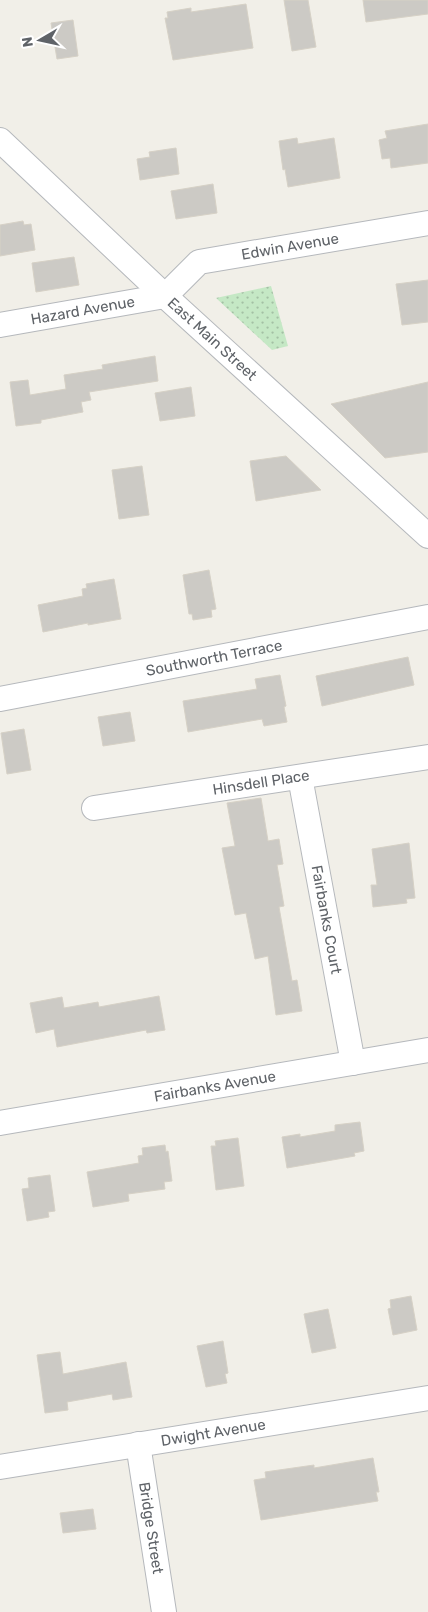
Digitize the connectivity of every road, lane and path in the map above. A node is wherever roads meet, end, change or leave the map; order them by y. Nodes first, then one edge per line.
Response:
1 (0, 140) edge
2 (428, 223) edge
3 (165, 296) junction
4 (0, 325) edge
5 (428, 536) edge
6 (428, 617) edge
7 (0, 699) edge
8 (428, 758) edge
9 (300, 777) junction
10 (94, 808) dead end
11 (428, 1050) edge
12 (353, 1063) junction
13 (0, 1123) edge
14 (428, 1398) edge
15 (138, 1444) junction
16 (0, 1467) edge
17 (164, 1612) edge

1 - 3 street, East Main Street
2 - 3 street, Edwin Avenue
3 - 4 street, Hazard Avenue
3 - 5 street, East Main Street
6 - 7 street, Southworth Terrace
8 - 9 street, Hinsdell Place
9 - 10 street, Hinsdell Place
9 - 12 street, Fairbanks Court
11 - 12 street, Fairbanks Avenue
12 - 13 street, Fairbanks Avenue
14 - 15 street, Dwight Avenue
15 - 16 street, Dwight Avenue
15 - 17 street, Bridge Street

